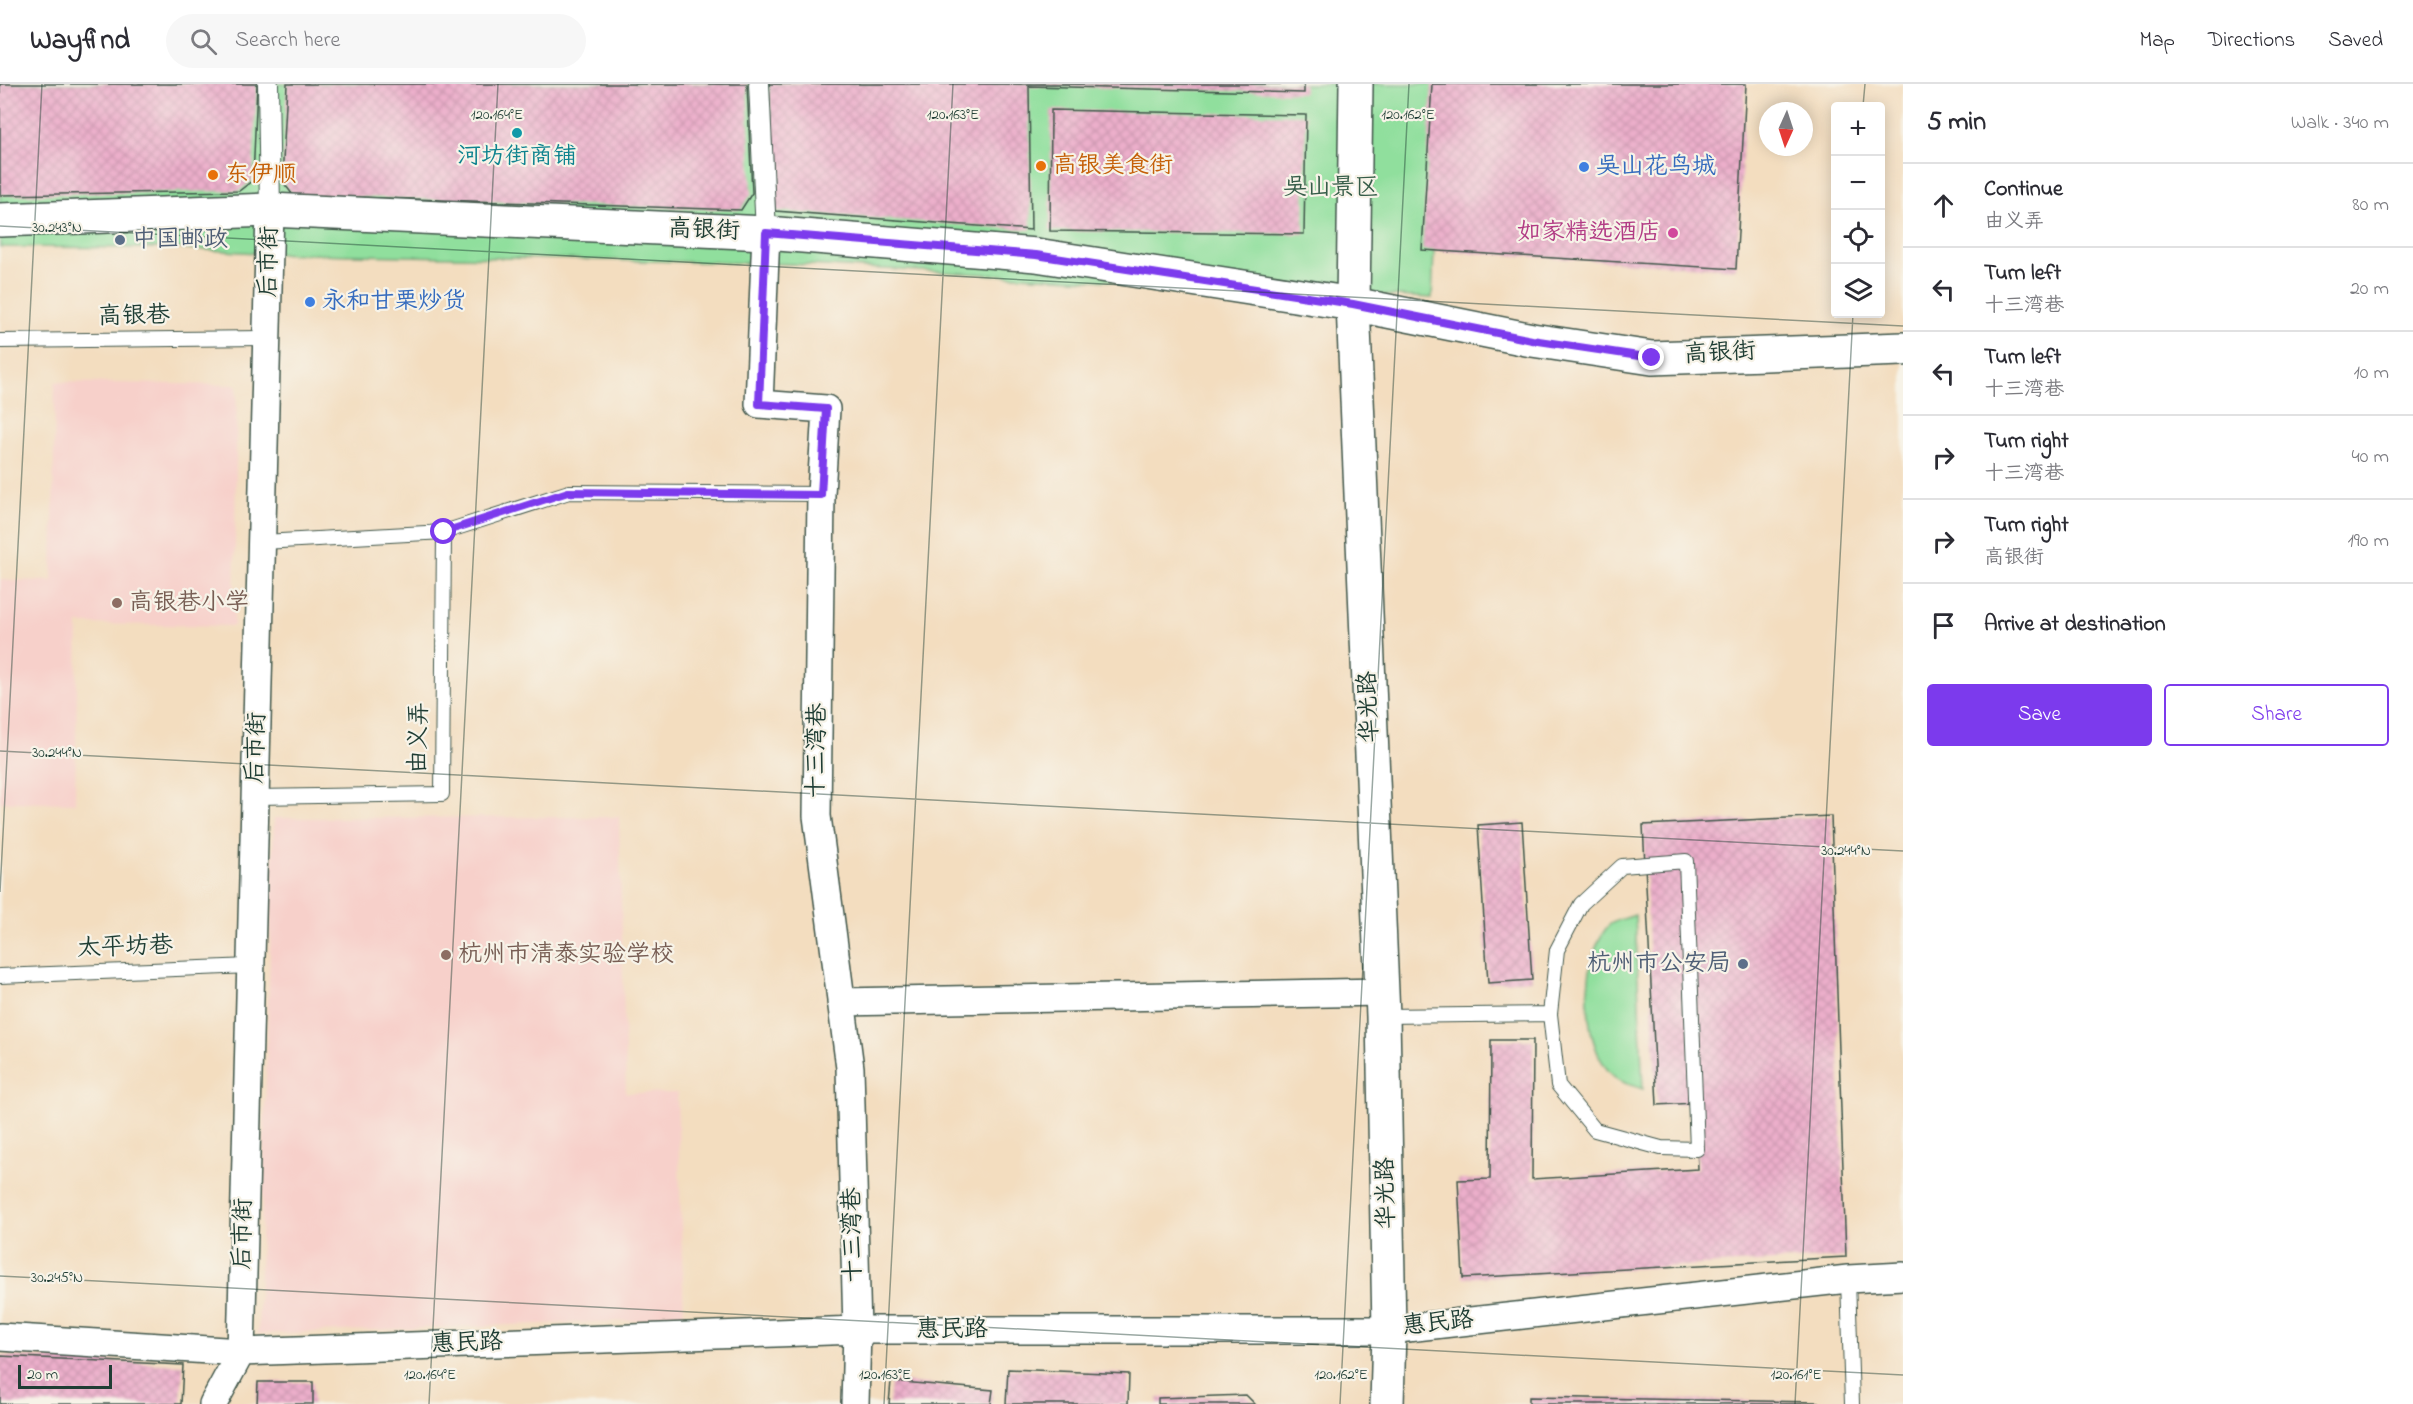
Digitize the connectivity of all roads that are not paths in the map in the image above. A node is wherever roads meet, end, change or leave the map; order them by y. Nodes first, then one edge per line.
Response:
1 (268, 84) edge
2 (759, 84) edge
3 (1356, 84) edge
4 (270, 210) junction
5 (0, 220) edge
6 (766, 233) junction
7 (1353, 304) junction
8 (269, 338) junction
9 (0, 341) edge
10 (1903, 349) edge
11 (821, 495) junction
12 (444, 532) junction
13 (263, 542) junction
14 (256, 797) junction
15 (251, 966) junction
16 (0, 976) edge
17 (841, 1002) junction
18 (1382, 1004) junction
19 (1550, 1014) junction
20 (1903, 1276) edge
21 (1848, 1279) junction
22 (857, 1330) junction
23 (1389, 1330) junction
24 (0, 1337) edge
25 (242, 1352) junction
26 (213, 1404) edge
27 (855, 1404) edge
28 (1388, 1404) edge
29 (1852, 1404) edge

1 - 4 street, 后市街
2 - 6 street
3 - 7 street, 华光路
4 - 5 street, 高银街
4 - 6 street, 高银街
4 - 8 street, 后市街
6 - 7 street, 高银街
6 - 11 street, 十三湾巷
7 - 10 street, 高银街
7 - 18 street, 华光路
8 - 9 lane, 高银巷
8 - 13 street, 后市街
11 - 12 lane
11 - 17 street, 十三湾巷
12 - 13 lane
12 - 14 lane, 由义弄
13 - 14 street, 后市街
14 - 15 street, 后市街
15 - 16 lane, 太平坊巷
15 - 25 street, 后市街
17 - 18 street
17 - 22 street, 十三湾巷
18 - 19 lane
18 - 23 street, 华光路
19 - 19 lane
20 - 21 street, 惠民路
21 - 23 street, 惠民路
21 - 29 lane
22 - 23 street, 惠民路
22 - 25 street, 惠民路
22 - 27 street, 十三湾巷
23 - 28 street, 华光路
24 - 25 street, 惠民路
25 - 26 street, 后市街

